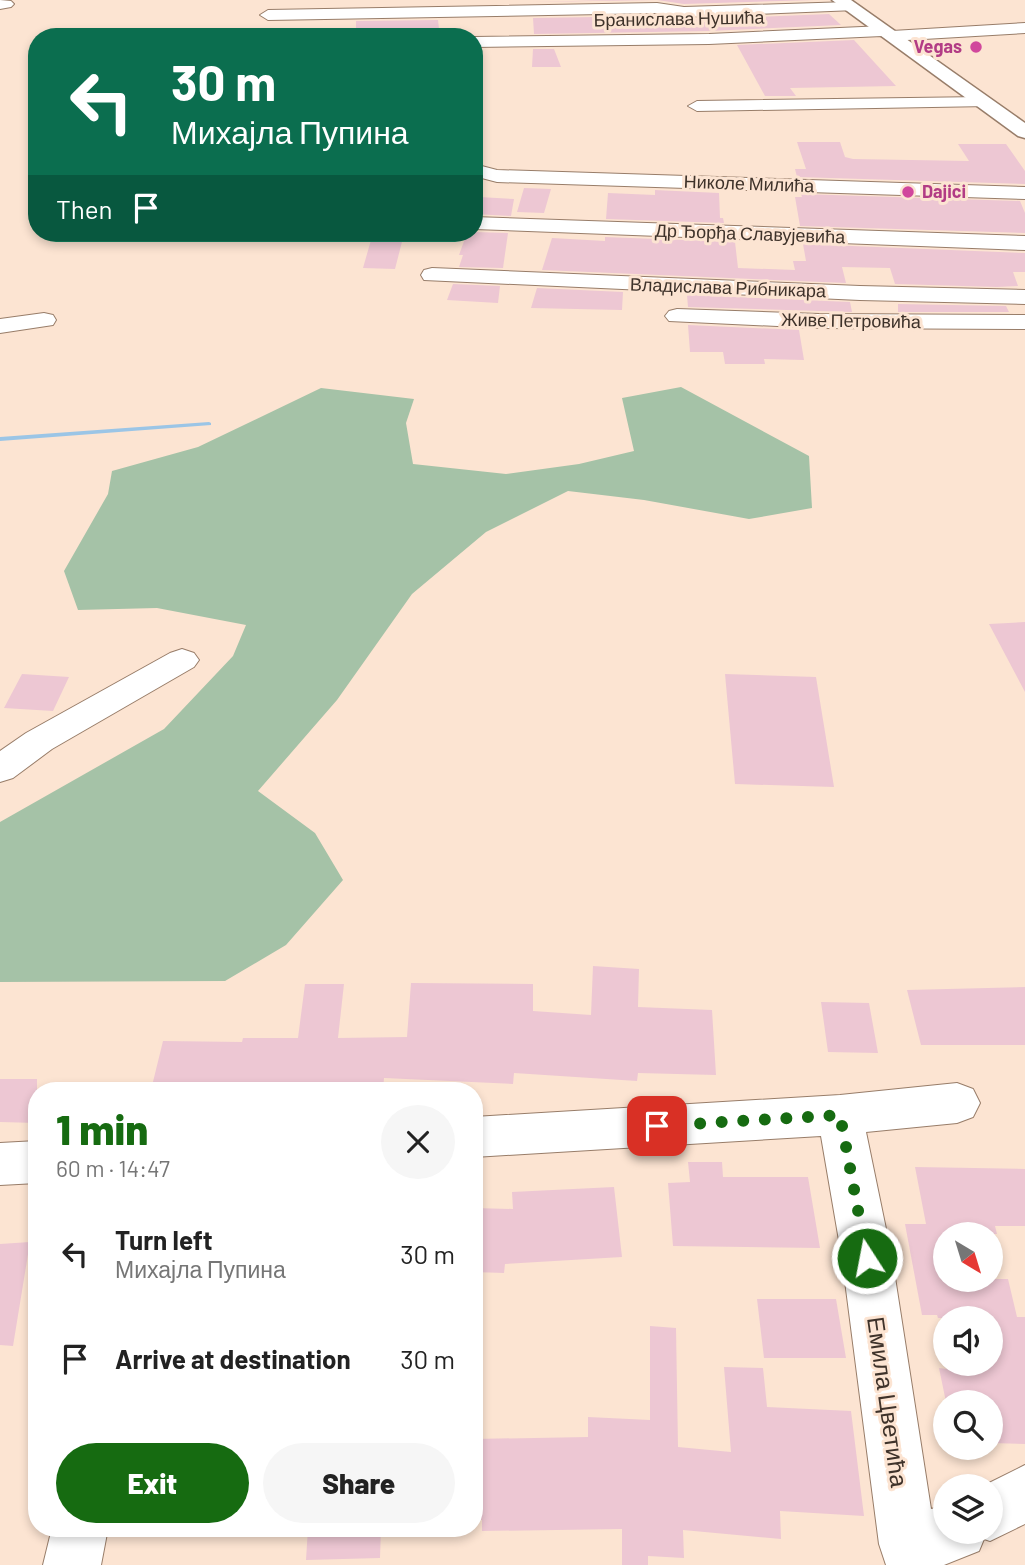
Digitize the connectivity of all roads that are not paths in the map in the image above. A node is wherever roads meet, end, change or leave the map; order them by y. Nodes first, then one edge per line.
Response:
1 (845, 3) edge
2 (268, 15) dead end
3 (1025, 28) edge
4 (886, 39) junction
5 (483, 42) edge
6 (983, 102) junction
7 (697, 106) dead end
8 (1025, 132) edge
9 (483, 172) edge
10 (1025, 193) edge
11 (483, 223) edge
12 (1025, 243) edge
13 (432, 275) dead end
14 (1025, 297) edge
15 (677, 316) dead end
16 (44, 320) dead end
17 (1025, 322) edge
18 (0, 326) edge
19 (182, 660) dead end
20 (0, 769) edge
21 (957, 1103) dead end
22 (840, 1115) junction
23 (483, 1137) edge
24 (28, 1162) edge
25 (0, 1164) edge
26 (1025, 1493) edge
27 (1003, 1506) edge
28 (78, 1537) edge
29 (928, 1547) edge
30 (72, 1565) edge

1 - 2 street
1 - 4 main road
3 - 4 street, Бранислава Нушића
4 - 5 street, Бранислава Нушића
4 - 6 main road
6 - 7 street
6 - 8 main road
9 - 10 street, Николе Милића
11 - 12 street, Др Ђорђа Славујевића
13 - 14 street, Владислава Рибникара
15 - 17 street, Живе Петровића
16 - 18 street
19 - 20 street
21 - 22 street
22 - 23 street
22 - 29 street, Емила Цветића
24 - 25 street
26 - 27 street
28 - 30 street

